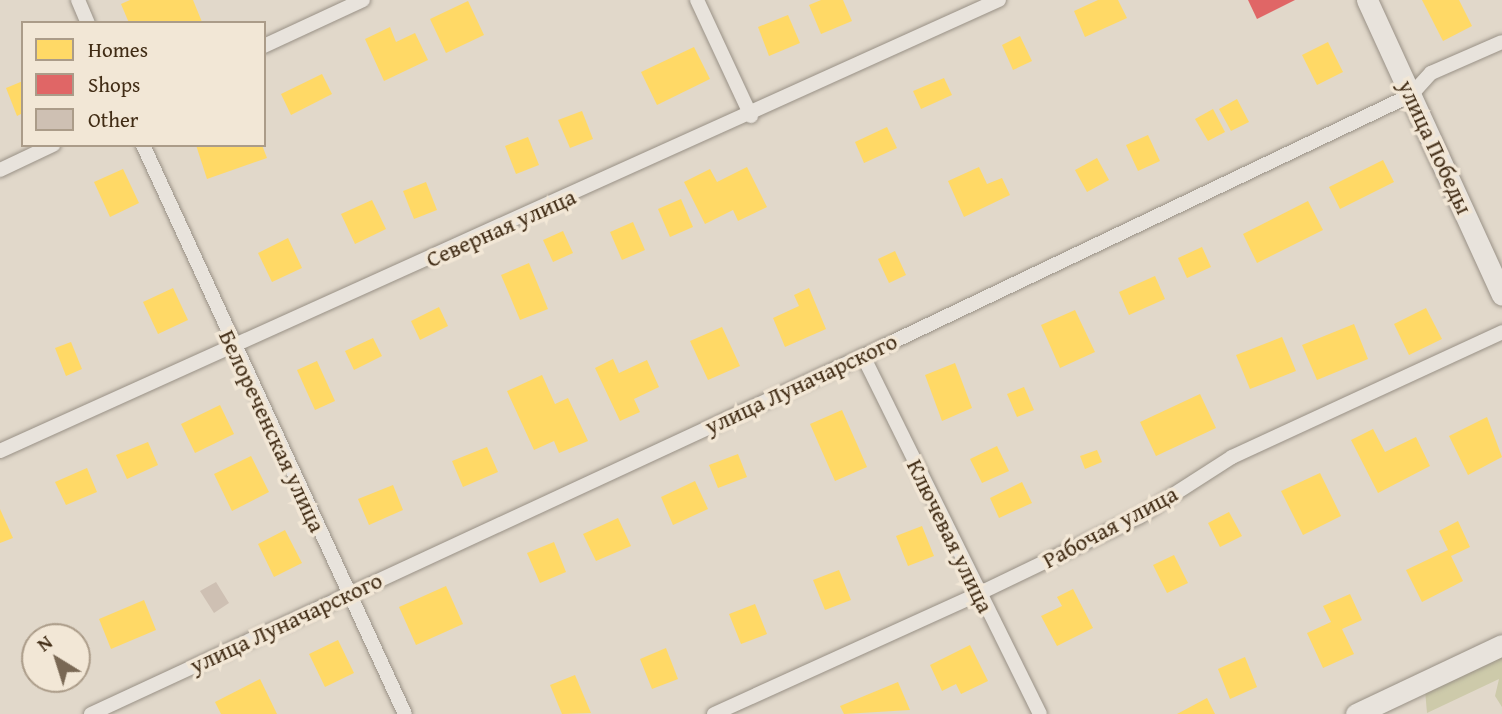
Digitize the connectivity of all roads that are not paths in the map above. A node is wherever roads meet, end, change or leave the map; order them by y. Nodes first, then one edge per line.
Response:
1 (78, 0) edge
2 (363, 0) edge
3 (697, 0) edge
4 (999, 0) edge
5 (1367, 0) edge
6 (87, 21) edge
7 (1502, 42) edge
8 (266, 45) edge
9 (1411, 94) junction
10 (751, 116) junction
11 (49, 147) edge
12 (144, 147) edge
13 (0, 170) edge
14 (1502, 295) edge
15 (1502, 332) edge
16 (233, 347) junction
17 (863, 356) junction
18 (0, 451) edge
19 (347, 594) junction
20 (978, 594) junction
21 (1502, 645) edge
22 (91, 714) edge
23 (405, 714) edge
24 (714, 714) edge
25 (1040, 714) edge
26 (1356, 714) edge

1 - 6 street
2 - 8 street
3 - 10 street
4 - 10 street, Северная улица
5 - 9 main road, улица Победы
7 - 9 street, улица Луначарского
9 - 14 main road, улица Победы
9 - 17 street, улица Луначарского
10 - 16 street, Северная улица
11 - 13 street
12 - 16 street, Белореченская улица
15 - 20 street, Рабочая улица
16 - 18 street, Северная улица
16 - 19 street, Белореченская улица
17 - 19 street, улица Луначарского
17 - 20 street, Ключевая улица
19 - 22 street, улица Луначарского
19 - 23 street, Белореченская улица
20 - 24 street, Рабочая улица
20 - 25 street, Ключевая улица
21 - 26 main road

